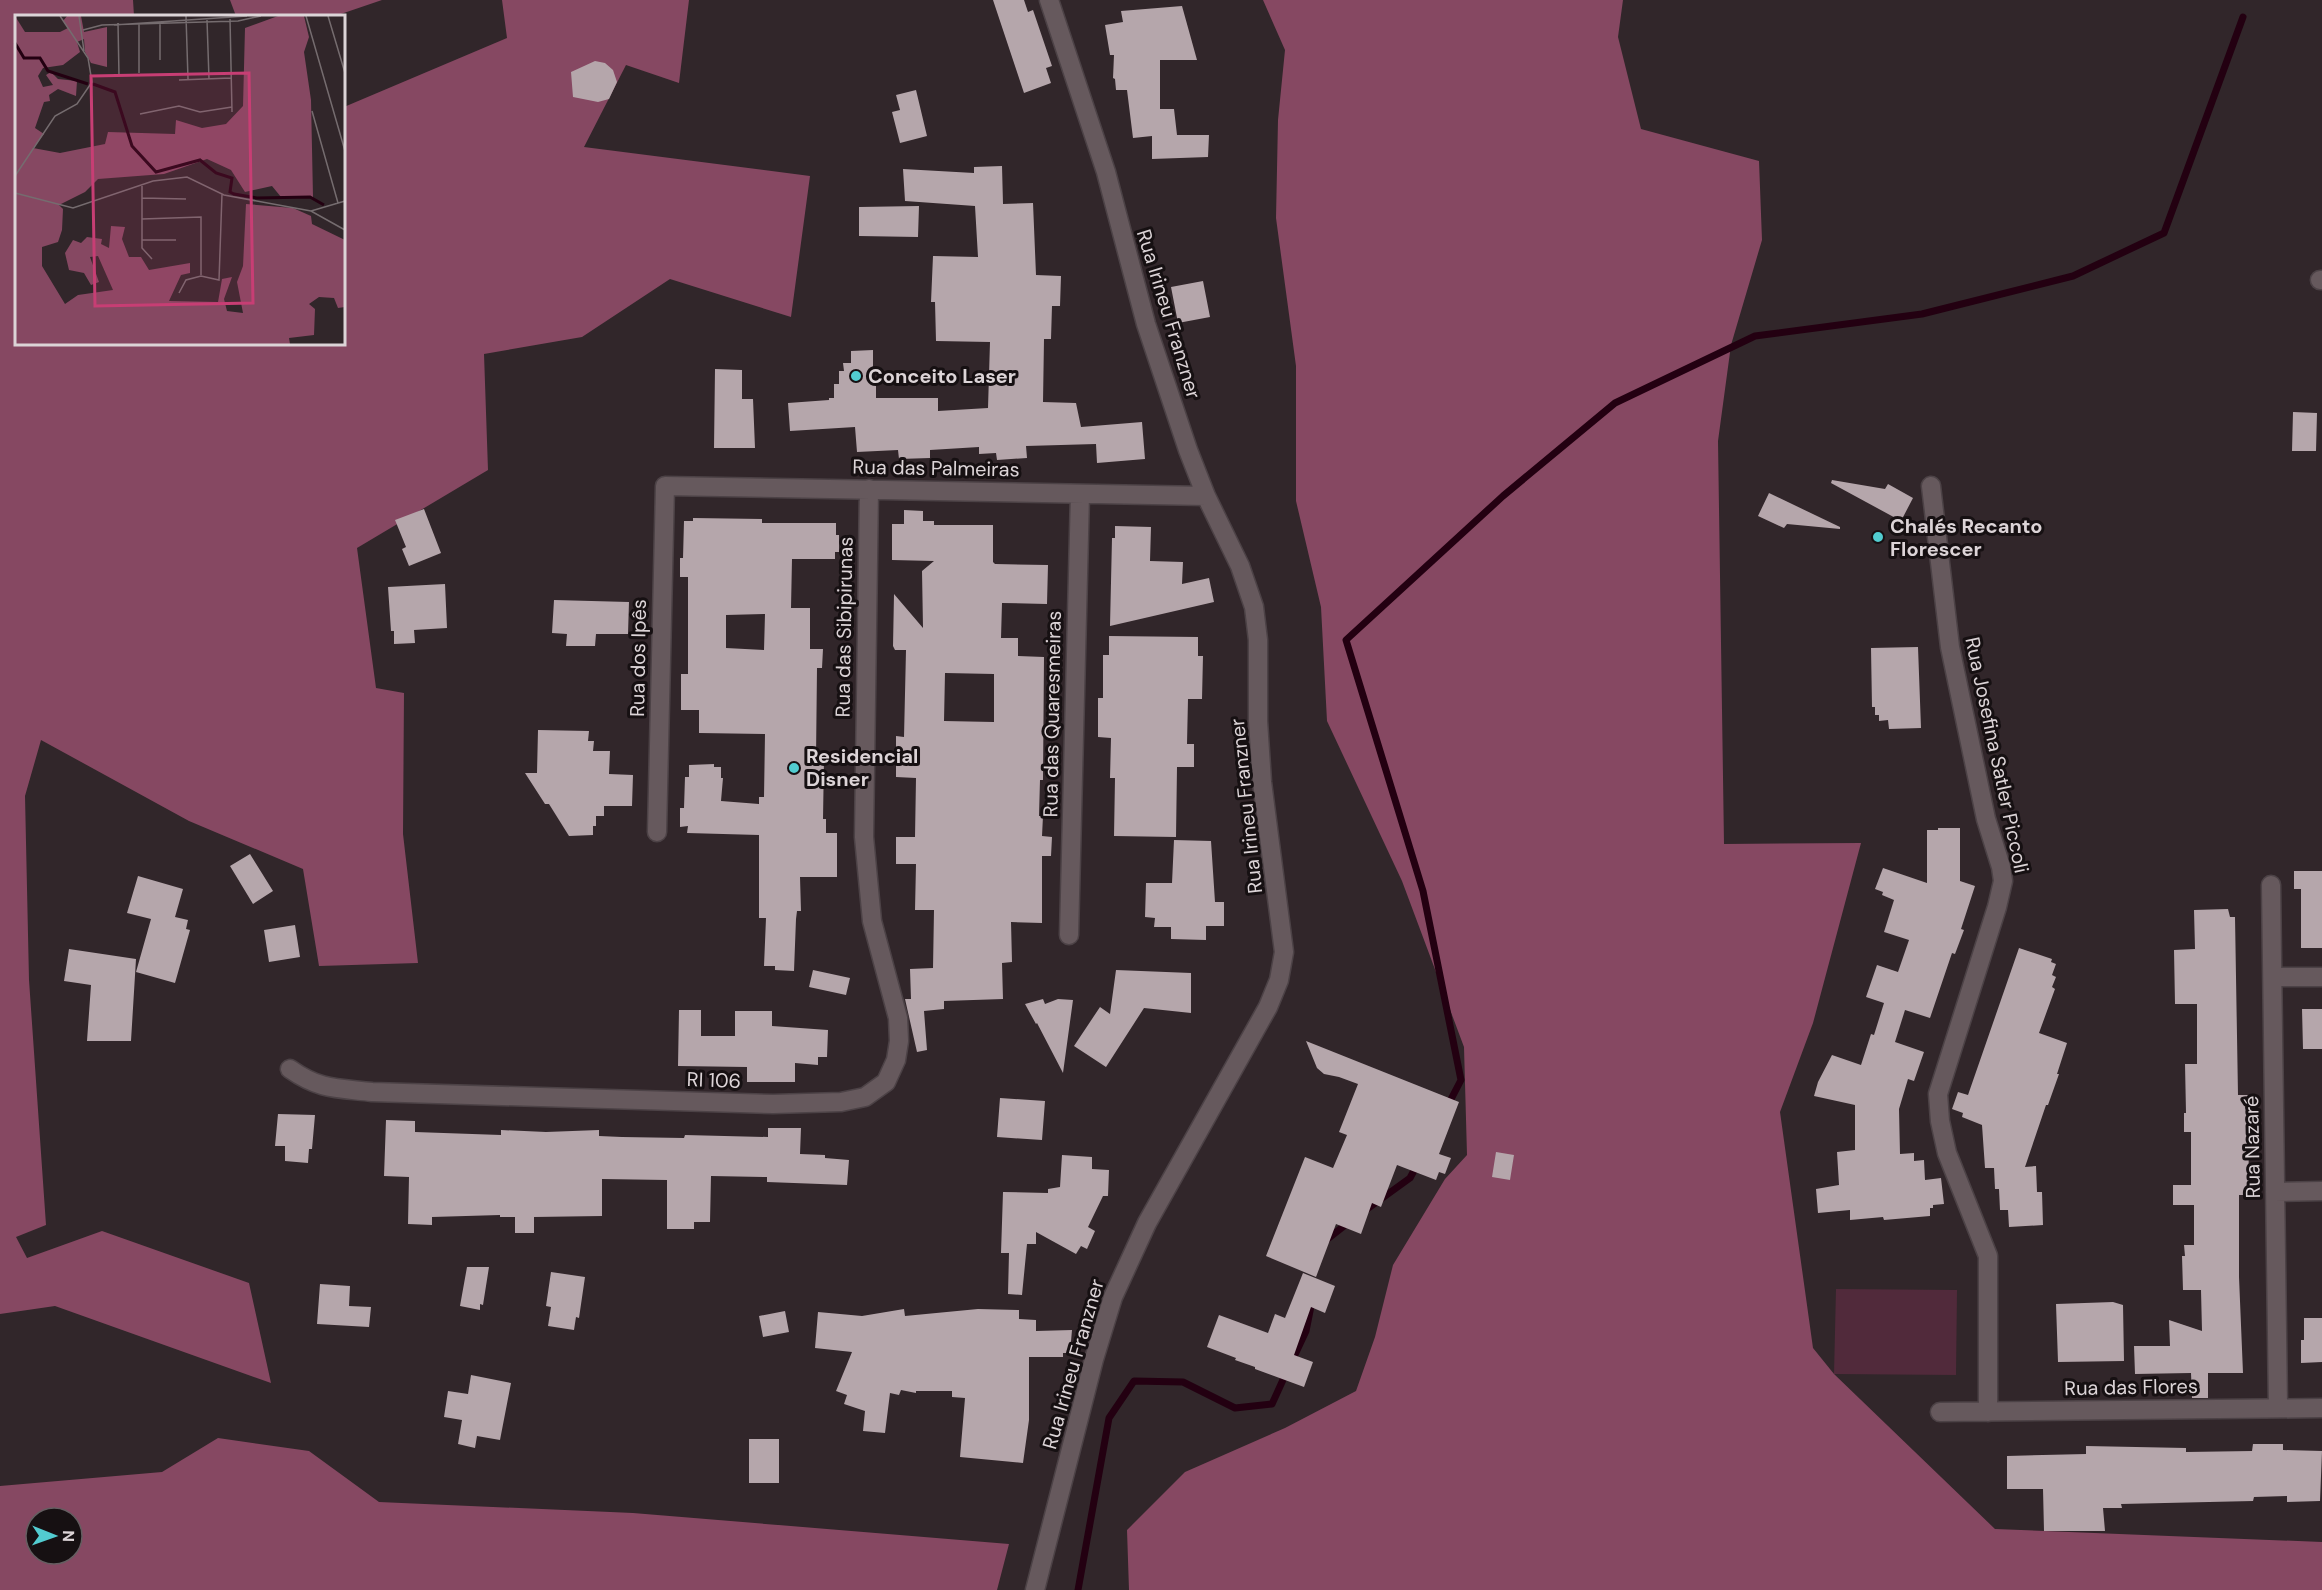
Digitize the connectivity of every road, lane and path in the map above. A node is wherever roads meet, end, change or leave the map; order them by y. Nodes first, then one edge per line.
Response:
1 (1049, 0) edge
2 (665, 486) joint
3 (1931, 486) dead end
4 (869, 489) junction
5 (1080, 495) junction
6 (1206, 496) junction
7 (657, 832) dead end
8 (864, 837) joint
9 (2271, 885) dead end
10 (1069, 935) dead end
11 (2273, 977) junction
12 (2322, 977) edge
13 (290, 1069) dead end
14 (2322, 1191) edge
15 (2275, 1192) junction
16 (2278, 1408) junction
17 (2322, 1408) edge
18 (1940, 1412) dead end
19 (1988, 1412) junction
20 (1035, 1590) edge

1 - 6 street, Rua Irineu Franzner
2 - 4 street, Rua das Palmeiras
2 - 7 street, Rua dos Ipês
3 - 19 street, Rua Josefina Satler Piccoli
4 - 5 street, Rua das Palmeiras
4 - 8 street, Rua das Sibipirunas
5 - 6 street, Rua das Palmeiras
5 - 10 street, Rua das Quaresmeiras
6 - 20 street, Rua Irineu Franzner
8 - 13 street, RI 106
9 - 11 street, Rua Nazaré
11 - 12 street
11 - 15 street, Rua Nazaré
14 - 15 street
15 - 16 street, Rua Nazaré
16 - 17 street, Rua das Flores
16 - 19 street, Rua das Flores
18 - 19 street, Rua das Flores

